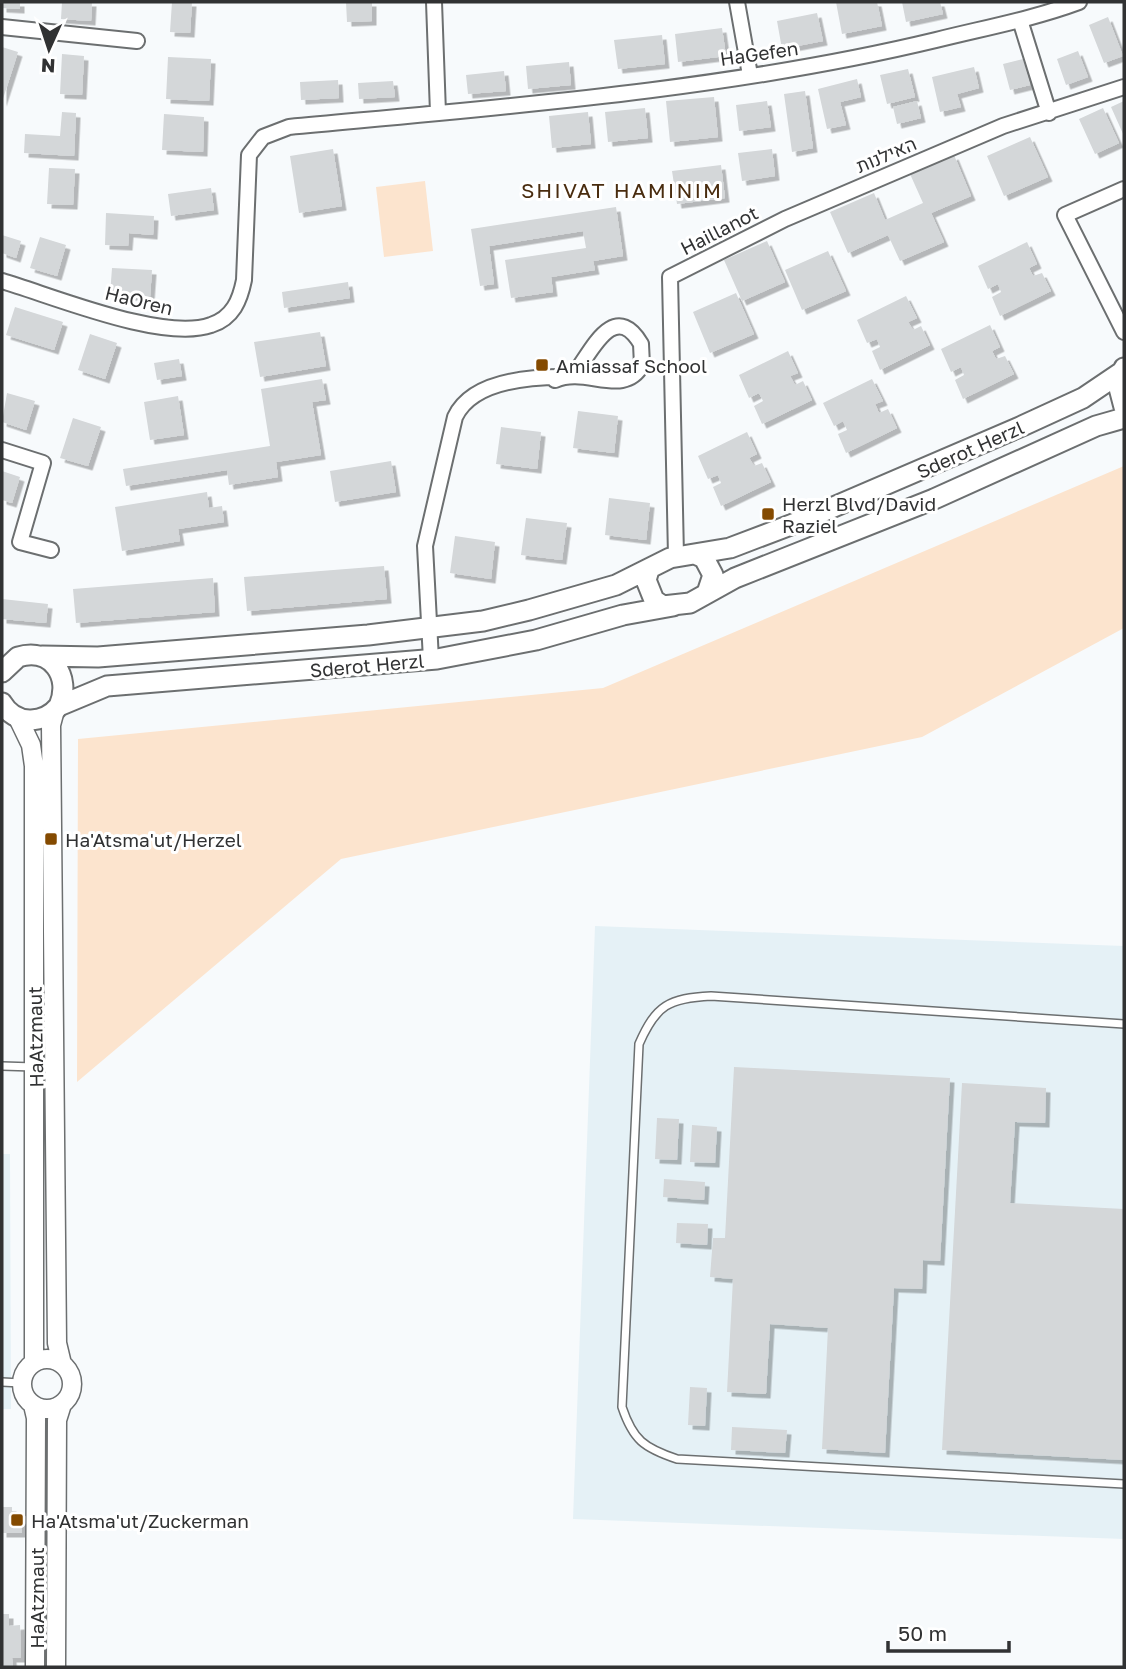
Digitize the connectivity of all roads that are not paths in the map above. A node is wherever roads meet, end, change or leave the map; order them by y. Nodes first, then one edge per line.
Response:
1 (434, 2) edge
2 (737, 2) edge
3 (1079, 2) edge
4 (1020, 20) junction
5 (2, 27) edge
6 (137, 41) dead end
7 (750, 75) junction
8 (1124, 87) edge
9 (438, 113) junction
10 (1049, 113) junction
11 (248, 155) joint
12 (1124, 189) edge
13 (2, 281) edge
14 (1124, 332) edge
15 (1122, 370) edge
16 (568, 375) junction
17 (1124, 407) edge
18 (1124, 418) edge
19 (2, 450) edge
20 (51, 550) dead end
21 (685, 555) junction
22 (649, 570) junction
23 (707, 593) junction
24 (673, 606) junction
25 (429, 629) junction
26 (42, 656) junction
27 (10, 659) edge
28 (431, 660) junction
29 (2, 672) edge
30 (57, 708) junction
31 (7, 709) edge
32 (1124, 1024) edge
33 (2, 1066) edge
34 (35, 1067) junction
35 (34, 1362) junction
36 (62, 1364) junction
37 (2, 1382) edge
38 (21, 1383) junction
39 (61, 1404) junction
40 (33, 1405) junction
41 (1124, 1484) edge
42 (35, 1667) edge
43 (56, 1667) edge

1 - 9 street
2 - 7 street
3 - 4 street, HaGefen
4 - 7 street, HaGefen
4 - 10 street
5 - 6 street
7 - 9 street, HaGefen
8 - 10 street, האילנות
9 - 11 street, HaGefen
10 - 21 street, האילנות
11 - 13 street, HaOren
12 - 14 street
15 - 17 main road
15 - 21 main road, Sderot Herzl
16 - 16 street
16 - 25 street
18 - 23 main road, Sderot Herzl
19 - 20 street
21 - 22 main road
21 - 23 main road
22 - 24 main road
22 - 25 main road, Sderot Herzl
23 - 24 main road
24 - 28 main road, Sderot Herzl
25 - 26 main road, Sderot Herzl
25 - 28 street
26 - 27 main road, Sderot Herzl
26 - 30 main road
27 - 29 main road
28 - 30 main road, Sderot Herzl
30 - 31 main road, Sderot Herzl
30 - 36 street, HaAtzmaut
31 - 34 street, HaAtzmaut
32 - 41 lane
33 - 34 lane
34 - 35 street, HaAtzmaut
35 - 36 street
35 - 38 street
36 - 39 street
37 - 38 lane
38 - 40 street
39 - 40 street
39 - 43 street, HaAtzmaut
40 - 42 street, HaAtzmaut

